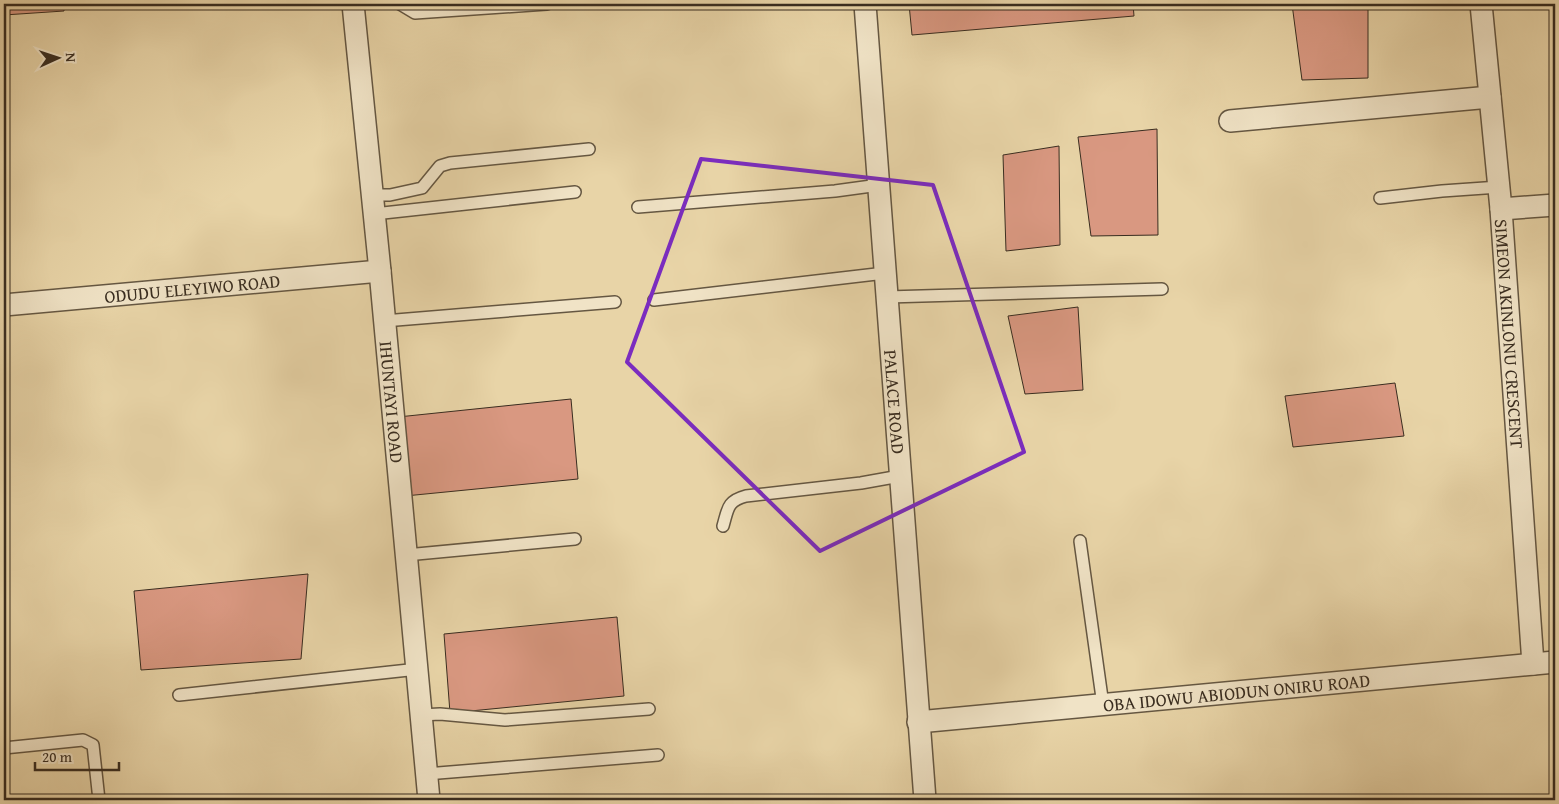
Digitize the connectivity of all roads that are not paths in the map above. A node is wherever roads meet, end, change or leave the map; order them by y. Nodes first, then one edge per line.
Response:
1 (353, 4) edge
2 (400, 4) edge
3 (546, 4) edge
4 (865, 4) edge
5 (1481, 4) edge
6 (1490, 98) junction
7 (1230, 121) dead end
8 (589, 149) dead end
9 (878, 185) junction
10 (1499, 187) junction
11 (575, 192) dead end
12 (1380, 198) dead end
13 (373, 204) junction
14 (1555, 205) edge
15 (638, 207) dead end
16 (1501, 209) junction
17 (380, 271) junction
18 (886, 273) junction
19 (1162, 289) dead end
20 (887, 297) junction
21 (654, 300) dead end
22 (615, 302) dead end
23 (4, 305) edge
24 (384, 321) junction
25 (900, 476) junction
26 (723, 526) dead end
27 (575, 539) dead end
28 (1080, 541) dead end
29 (406, 555) junction
30 (1555, 662) edge
31 (1533, 664) junction
32 (418, 670) junction
33 (180, 695) dead end
34 (1103, 705) junction
35 (649, 710) dead end
36 (421, 715) junction
37 (918, 722) junction
38 (4, 748) edge
39 (658, 755) dead end
40 (426, 774) junction
41 (99, 800) edge
42 (429, 800) edge
43 (925, 800) edge

1 - 13 street, IHUNTAYI ROAD
2 - 3 lane
4 - 9 street, PALACE ROAD
5 - 6 street, SIMEON AKINLONU CRESCENT
6 - 7 street
6 - 10 street, SIMEON AKINLONU CRESCENT
8 - 13 lane
9 - 15 lane
9 - 18 street, PALACE ROAD
10 - 12 lane
10 - 16 street, SIMEON AKINLONU CRESCENT
11 - 13 lane
13 - 17 street, IHUNTAYI ROAD
14 - 16 street
16 - 31 street, SIMEON AKINLONU CRESCENT
17 - 23 street, ODUDU ELEYIWO ROAD
17 - 24 street, IHUNTAYI ROAD
18 - 20 street, PALACE ROAD
18 - 21 lane
19 - 20 lane
20 - 25 street, PALACE ROAD
22 - 24 lane
24 - 29 street, IHUNTAYI ROAD
25 - 26 lane
25 - 37 street, PALACE ROAD
27 - 29 lane
28 - 34 lane
29 - 32 street, IHUNTAYI ROAD
30 - 31 street, OBA IDOWU ABIODUN ONIRU ROAD
31 - 34 street, OBA IDOWU ABIODUN ONIRU ROAD
32 - 33 lane
32 - 36 street, IHUNTAYI ROAD
34 - 37 street, OBA IDOWU ABIODUN ONIRU ROAD
35 - 36 lane
36 - 40 street, IHUNTAYI ROAD
37 - 43 street, PALACE ROAD
38 - 41 lane
39 - 40 lane
40 - 42 street, IHUNTAYI ROAD

